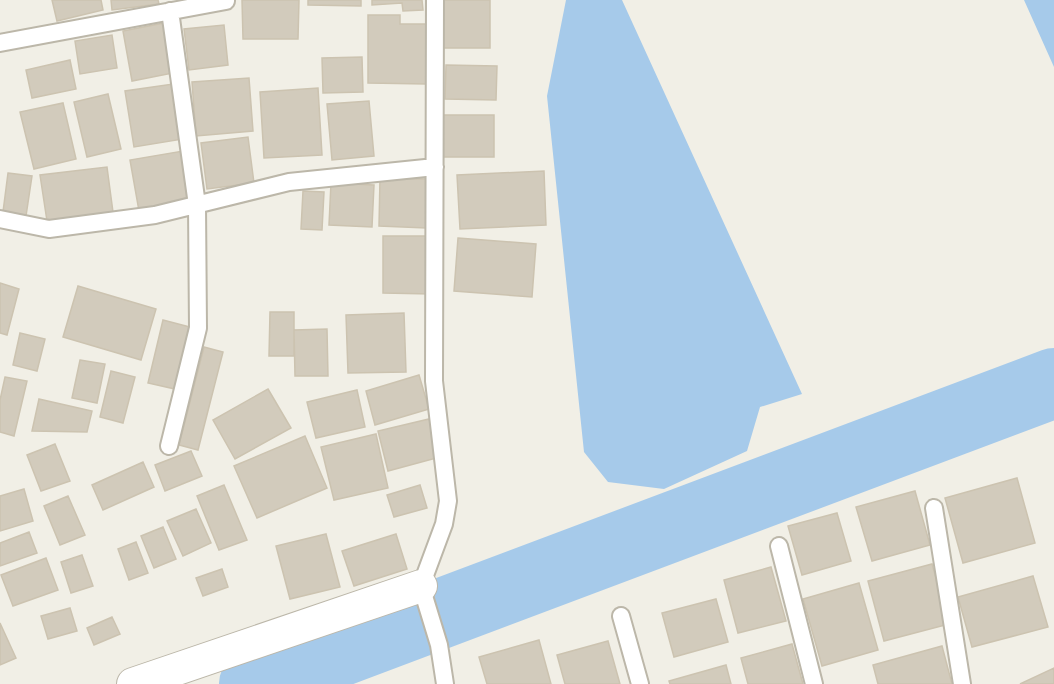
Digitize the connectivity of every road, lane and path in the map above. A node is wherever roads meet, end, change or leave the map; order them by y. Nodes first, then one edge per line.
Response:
1 (435, 0) edge
2 (226, 1) edge
3 (170, 11) junction
4 (0, 43) edge
5 (435, 167) junction
6 (197, 205) junction
7 (0, 219) edge
8 (169, 446) dead end
9 (934, 508) dead end
10 (779, 546) dead end
11 (422, 593) junction
12 (621, 616) dead end
13 (133, 684) edge
14 (445, 684) edge
15 (640, 684) edge
16 (814, 684) edge
17 (962, 684) edge

1 - 5 lane
2 - 3 lane
3 - 4 lane
3 - 6 lane
5 - 6 lane
5 - 11 lane
6 - 7 lane
6 - 8 lane
9 - 17 lane
10 - 16 lane
11 - 13 street
11 - 14 lane
12 - 15 lane

